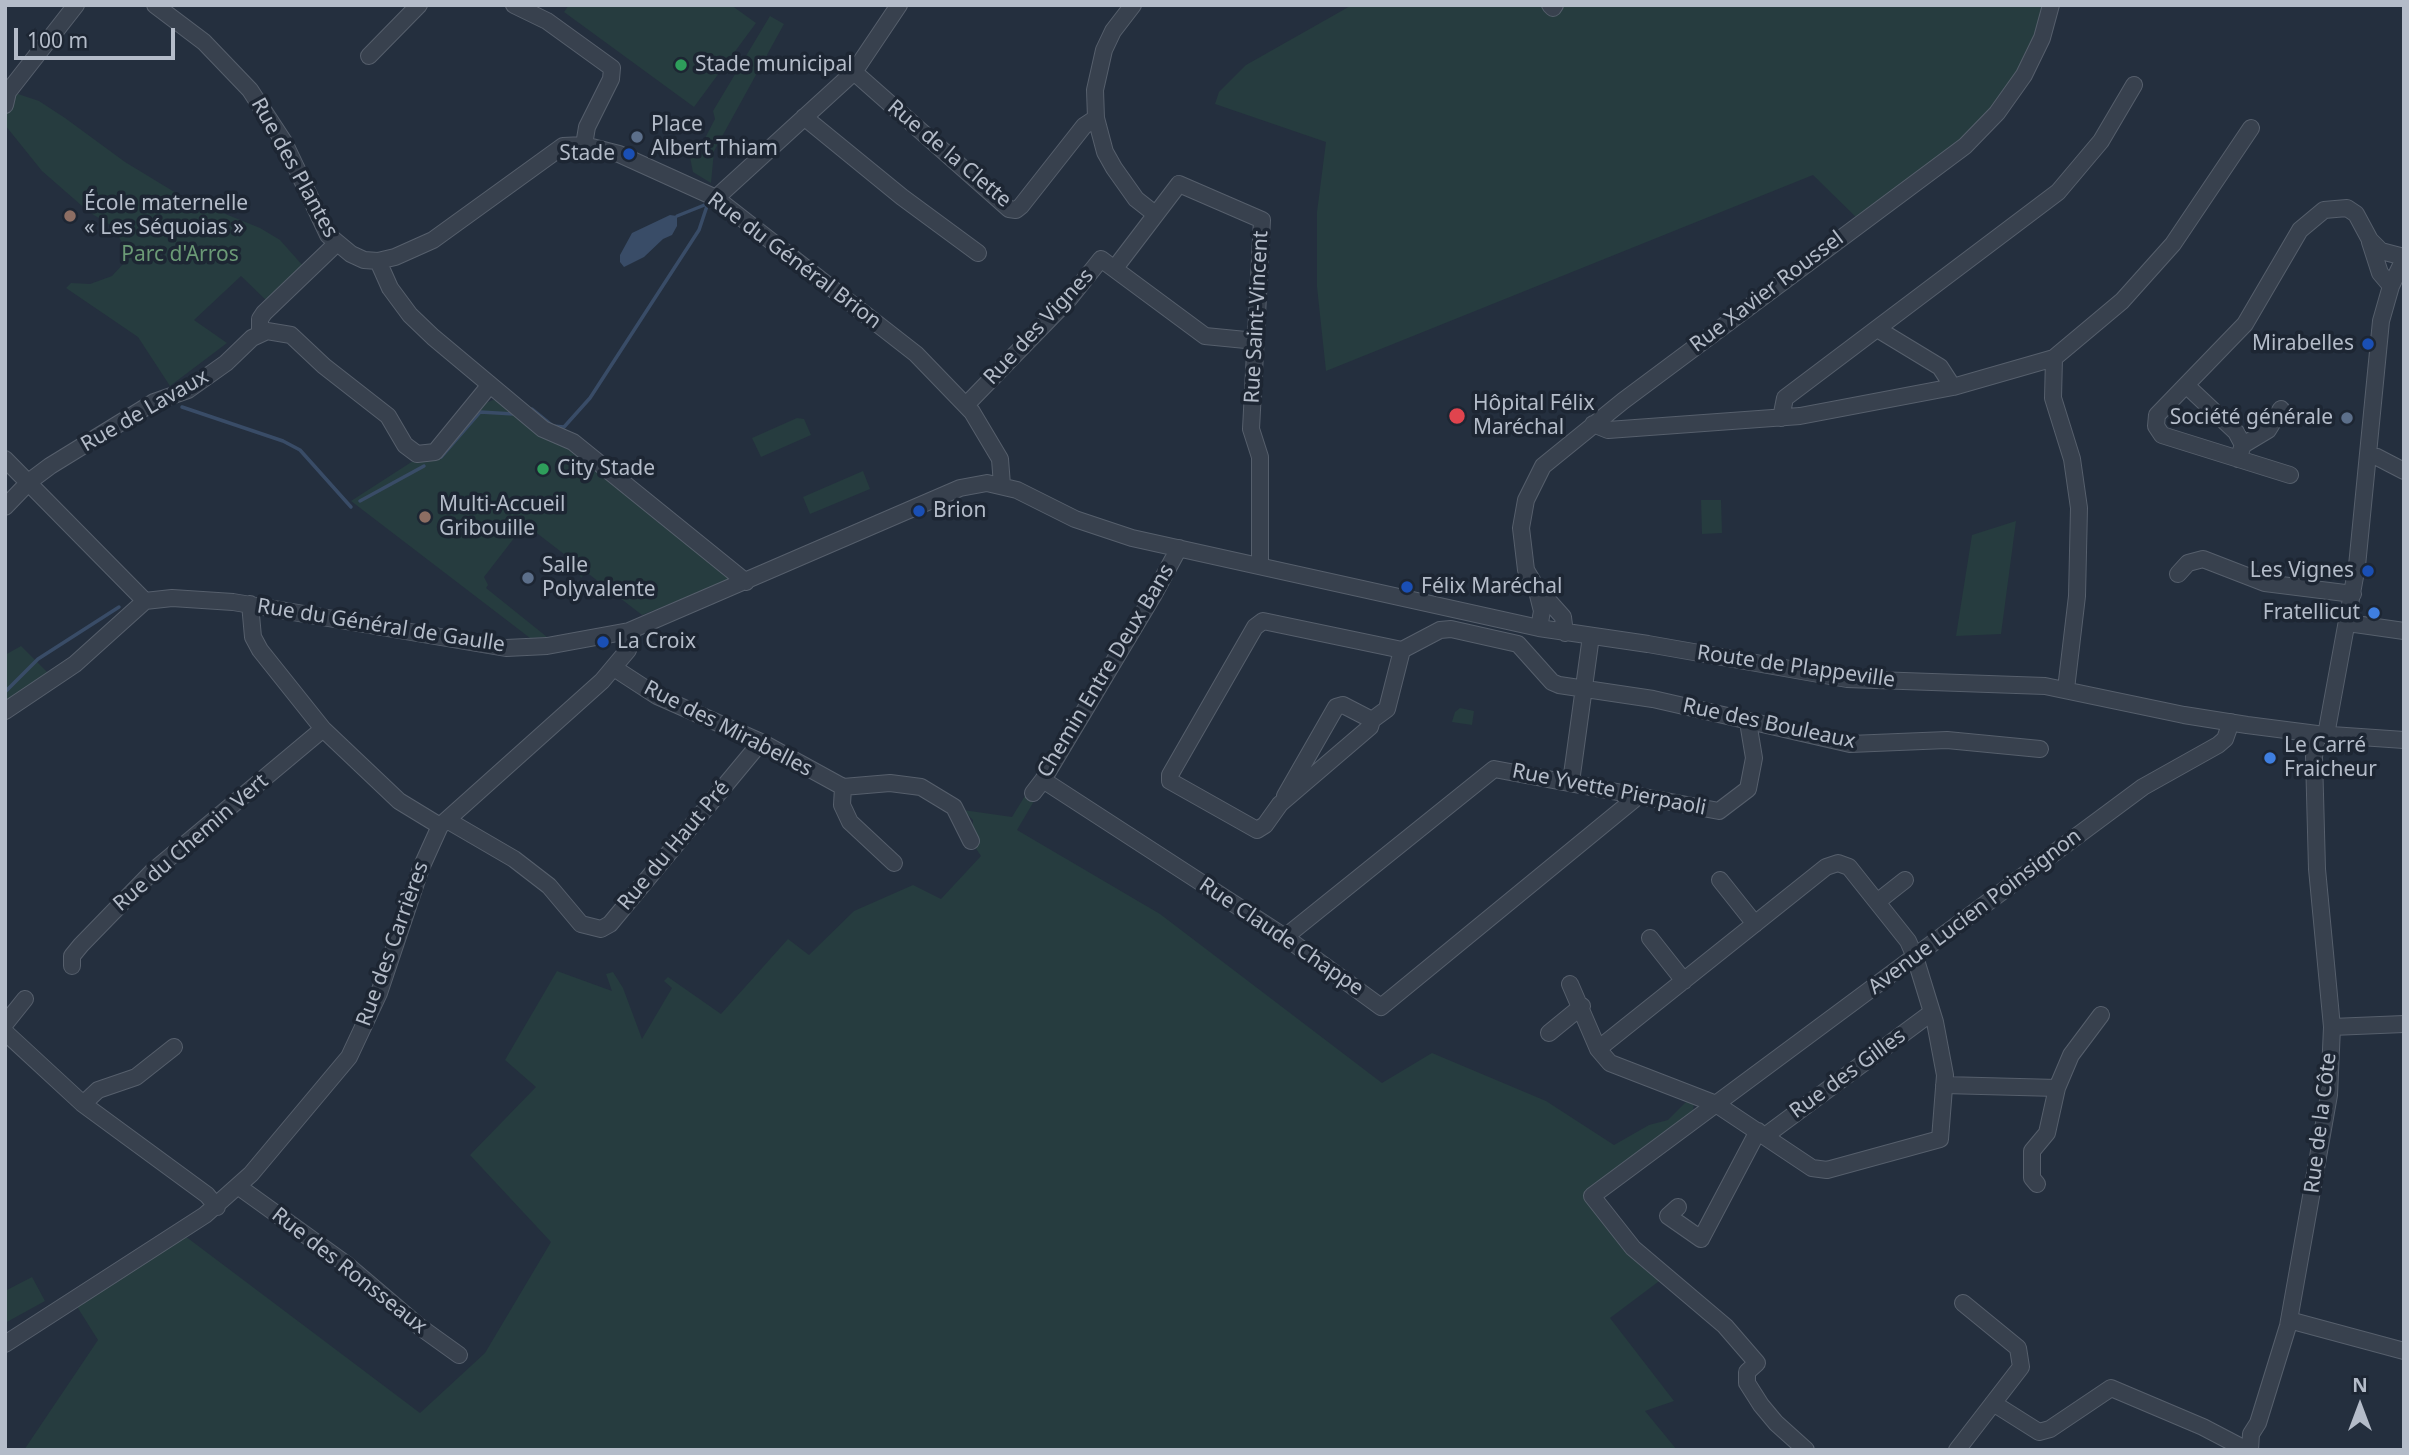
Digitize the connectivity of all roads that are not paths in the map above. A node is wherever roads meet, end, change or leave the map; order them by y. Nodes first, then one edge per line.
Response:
1 (76, 5) edge
2 (155, 5) edge
3 (419, 5) edge
4 (514, 5) edge
5 (899, 5) edge
6 (1133, 5) edge
7 (1550, 5) edge
8 (1556, 5) edge
9 (2050, 5) edge
10 (2062, 5) edge
11 (2042, 38) junction
12 (369, 56) dead end
13 (853, 72) junction
14 (2134, 85) dead end
15 (5, 105) edge
16 (804, 117) junction
17 (1096, 118) junction
18 (2251, 128) dead end
19 (584, 145) junction
20 (716, 198) junction
21 (1155, 214) junction
22 (2370, 240) junction
23 (336, 244) junction
24 (978, 253) dead end
25 (2404, 258) edge
26 (378, 261) junction
27 (1115, 268) junction
28 (2391, 286) junction
29 (1879, 330) junction
30 (260, 333) junction
31 (1256, 341) junction
32 (2054, 358) junction
33 (489, 386) junction
34 (2187, 386) junction
35 (1953, 387) junction
36 (1799, 389) junction
37 (1623, 401) junction
38 (967, 404) junction
39 (2281, 409) dead end
40 (1800, 416) junction
41 (1780, 418) junction
42 (1593, 424) junction
43 (1642, 428) junction
44 (2240, 452) junction
45 (2368, 456) junction
46 (5, 459) edge
47 (2404, 471) edge
48 (2290, 475) dead end
49 (30, 481) junction
50 (1002, 485) junction
51 (5, 508) edge
52 (1179, 548) junction
53 (1260, 566) junction
54 (2178, 574) dead end
55 (1316, 579) joint
56 (746, 582) junction
57 (1536, 587) junction
58 (2353, 594) junction
59 (145, 601) junction
60 (250, 604) junction
61 (2348, 623) junction
62 (1539, 628) junction
63 (629, 631) junction
64 (2404, 631) edge
65 (1565, 633) junction
66 (1591, 636) junction
67 (1402, 650) junction
68 (614, 668) junction
69 (1583, 689) junction
70 (2066, 690) junction
71 (5, 711) edge
72 (1371, 720) junction
73 (1748, 722) junction
74 (2231, 722) junction
75 (323, 729) junction
76 (2321, 734) junction
77 (2404, 740) edge
78 (761, 741) junction
79 (2040, 749) dead end
80 (1044, 780) junction
81 (1571, 782) junction
82 (843, 787) junction
83 (1032, 793) dead end
84 (1637, 797) junction
85 (1280, 804) junction
86 (443, 823) junction
87 (971, 841) dead end
88 (894, 863) dead end
89 (1720, 880) dead end
90 (1905, 880) dead end
91 (1877, 902) junction
92 (1755, 924) junction
93 (1285, 937) junction
94 (1650, 938) dead end
95 (1915, 957) junction
96 (72, 966) dead end
97 (1684, 981) junction
98 (1570, 984) dead end
99 (25, 999) dead end
100 (1582, 1006) junction
101 (1931, 1013) junction
102 (2101, 1014) dead end
103 (5, 1024) edge
104 (2404, 1024) edge
105 (2332, 1027) junction
106 (5, 1032) edge
107 (1549, 1033) dead end
108 (174, 1047) dead end
109 (1598, 1049) junction
110 (1944, 1085) junction
111 (2057, 1088) junction
112 (83, 1104) junction
113 (1716, 1104) junction
114 (1761, 1133) junction
115 (2037, 1184) dead end
116 (239, 1187) junction
117 (217, 1207) junction
118 (1678, 1207) dead end
119 (1963, 1303) dead end
120 (2289, 1320) junction
121 (5, 1344) edge
122 (2404, 1351) edge
123 (459, 1355) dead end
124 (1993, 1403) junction
125 (2258, 1423) junction
126 (1806, 1450) edge
127 (1957, 1450) edge
128 (2249, 1450) edge
129 (2262, 1450) edge

1 - 15 street
2 - 23 street, Rue des Plantes
3 - 12 street
4 - 19 street
5 - 13 street
6 - 17 street
7 - 8 street
9 - 11 street, Rue Xavier Roussel
10 - 11 street
11 - 37 street, Rue Xavier Roussel
13 - 16 street
13 - 17 street, Rue de la Clette
14 - 29 street
16 - 20 street
16 - 24 street
17 - 21 street
18 - 32 street
19 - 20 street, Rue du Général Brion
19 - 26 street
20 - 38 street, Rue du Général Brion
21 - 27 street, Rue Saint-Vincent
21 - 31 street, Rue Saint-Vincent
22 - 25 street
22 - 28 street
22 - 34 street
23 - 26 street, Rue des Plantes
23 - 30 street, Rue de Lavaux
25 - 28 street, Rue de la Côte
26 - 33 street
27 - 31 street, Rue des Vignes
27 - 38 street, Rue des Vignes
28 - 45 street, Rue de la Côte
29 - 35 street
29 - 36 street
30 - 33 street
30 - 49 street, Rue de Lavaux
31 - 53 street, Rue Saint-Vincent
32 - 35 street
32 - 70 street
33 - 56 street
34 - 44 street
34 - 44 street
35 - 40 street
36 - 40 street
36 - 41 street
37 - 42 street, Rue Xavier Roussel
37 - 43 street
38 - 50 street, Rue du Général Brion
39 - 44 street
40 - 41 street
41 - 43 street
42 - 43 street
42 - 57 street, Rue Xavier Roussel
44 - 48 street
45 - 47 street
45 - 58 street, Rue de la Côte
46 - 49 street
49 - 51 street, Rue de Lavaux
49 - 59 street
50 - 52 street, Rue du Général de Gaulle
50 - 56 street, Rue du Général de Gaulle
52 - 53 street, Rue du Général de Gaulle
52 - 80 street, Chemin Entre Deux Bans
53 - 55 street, Rue du Général de Gaulle
54 - 58 street
55 - 62 street, Route de Plappeville
56 - 63 street, Rue du Général de Gaulle
57 - 62 street, Rue Xavier Roussel
57 - 65 street, Rue Xavier Roussel
58 - 61 street, Rue de la Côte
59 - 60 street, Rue du Général de Gaulle
59 - 71 street
60 - 63 street, Rue du Général de Gaulle
60 - 75 street, Rue du Haut Pré
61 - 64 street
61 - 76 street, Rue de la Côte
62 - 65 street, Route de Plappeville
63 - 68 street, Rue des Carrières
65 - 66 street, Route de Plappeville
66 - 69 street
66 - 70 street, Route de Plappeville
67 - 69 street, Rue des Bouleaux
67 - 72 street
67 - 85 street
68 - 78 street, Rue des Mirabelles
68 - 86 street, Rue des Carrières
69 - 73 street, Rue des Bouleaux
69 - 81 street
70 - 74 street, Route de Plappeville
72 - 85 street
72 - 85 street
73 - 79 street, Rue des Bouleaux
73 - 84 street, Rue Yvette Pierpaoli
74 - 76 street, Route de Plappeville
74 - 95 street, Avenue Lucien Poinsignon
75 - 86 street, Rue du Haut Pré
75 - 96 street, Rue du Chemin Vert
76 - 77 street, Route de Plappeville
76 - 105 street, Rue de la Côte
78 - 82 street, Rue des Mirabelles
78 - 86 street, Rue du Haut Pré
80 - 83 street, Chemin Entre Deux Bans
80 - 93 street, Rue Claude Chappe
81 - 84 street, Rue Yvette Pierpaoli
81 - 93 street, Rue Yvette Pierpaoli
82 - 87 street
82 - 88 street
84 - 93 street, Rue Claude Chappe
86 - 116 street, Rue des Carrières
89 - 92 street
90 - 91 street
91 - 92 street
91 - 95 street
92 - 97 street
94 - 97 street
95 - 101 street
95 - 113 street, Avenue Lucien Poinsignon
97 - 109 street
98 - 100 street
99 - 103 street
100 - 107 street
100 - 109 street
101 - 110 street
101 - 114 street, Rue des Gilles
102 - 111 street
104 - 105 street
105 - 120 street, Rue de la Côte
106 - 112 street
108 - 112 street
109 - 113 street
110 - 111 street
110 - 114 street
111 - 115 street
112 - 117 street
113 - 114 street
113 - 126 street, Avenue Lucien Poinsignon
114 - 118 street
116 - 117 street, Rue des Carrières
116 - 123 street, Rue des Ronsseaux
117 - 121 street, Rue des Carrières
119 - 124 street
120 - 122 street
120 - 125 street, Rue de la Côte
124 - 127 street
124 - 128 street
125 - 128 street, Rue de la Côte
125 - 129 street, Rue de la Côte

